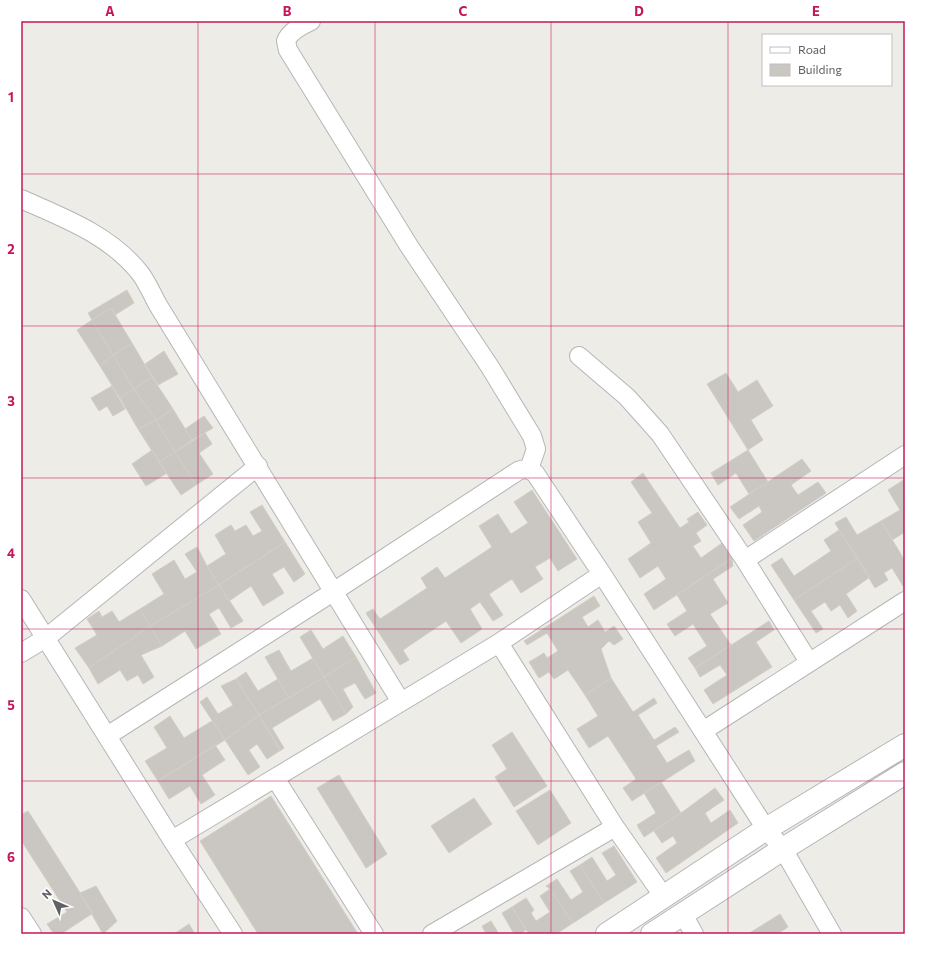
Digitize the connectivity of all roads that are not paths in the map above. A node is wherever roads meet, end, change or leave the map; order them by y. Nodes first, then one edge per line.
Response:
1 (311, 21) edge
2 (21, 199) edge
3 (580, 356) dead end
4 (905, 455) edge
5 (258, 466) junction
6 (529, 469) junction
7 (745, 560) junction
8 (602, 574) junction
9 (333, 592) junction
10 (21, 599) edge
11 (905, 601) edge
12 (46, 638) junction
13 (499, 643) junction
14 (21, 653) edge
15 (808, 662) junction
16 (401, 702) junction
17 (702, 731) junction
18 (107, 736) junction
19 (905, 745) edge
20 (905, 773) edge
21 (275, 778) junction
22 (615, 827) junction
23 (766, 829) junction
24 (172, 840) junction
25 (783, 849) junction
26 (664, 897) junction
27 (683, 914) junction
28 (21, 917) edge
29 (32, 934) edge
30 (233, 934) edge
31 (374, 934) edge
32 (432, 934) edge
33 (607, 934) edge
34 (652, 934) edge
35 (694, 934) edge
36 (832, 934) edge

1 - 6 street
2 - 5 street
3 - 7 street
4 - 7 street
5 - 9 street
5 - 12 street
6 - 8 street
6 - 9 street
7 - 15 street
8 - 13 street
8 - 17 street
9 - 16 street
9 - 18 street
10 - 12 street
11 - 15 street
12 - 14 street
12 - 18 street
13 - 16 street
13 - 22 street
15 - 17 street
16 - 21 street
17 - 23 street
18 - 24 street
19 - 23 street
20 - 25 street
21 - 24 street
21 - 31 street
22 - 26 street
22 - 32 street
23 - 25 street
23 - 26 street
24 - 30 street
25 - 27 street
25 - 36 street
26 - 33 street
27 - 34 street
27 - 35 street
28 - 29 street

